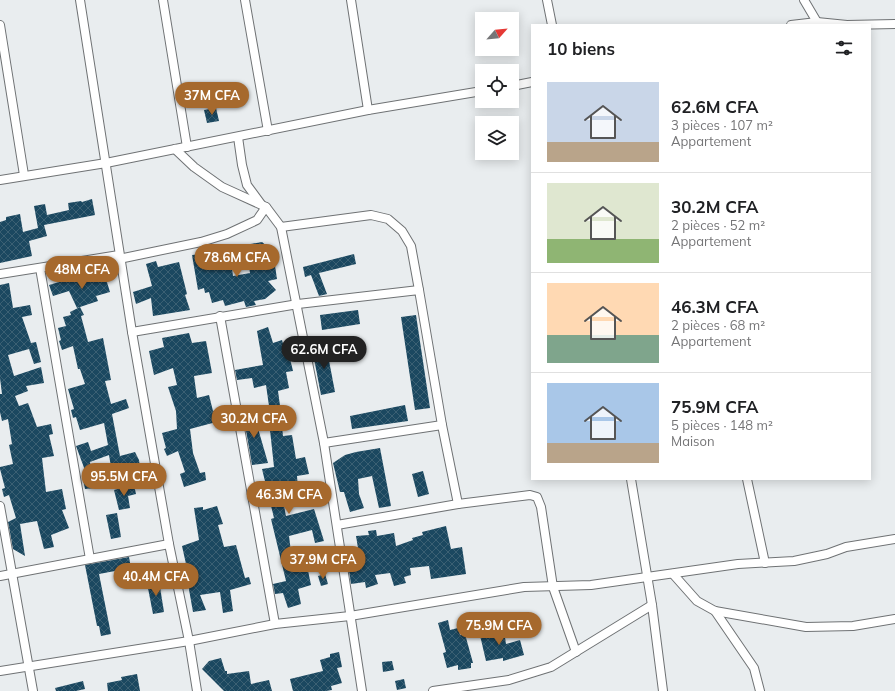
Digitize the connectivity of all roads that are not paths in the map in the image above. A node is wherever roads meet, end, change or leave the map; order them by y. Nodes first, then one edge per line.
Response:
1 (80, 0) edge
2 (163, 0) edge
3 (245, 0) edge
4 (351, 0) edge
5 (547, 0) edge
6 (804, 0) edge
7 (817, 23) edge
8 (552, 24) edge
9 (804, 24) edge
10 (832, 24) edge
11 (871, 24) edge
12 (895, 24) edge
13 (0, 25) edge
14 (531, 82) edge
15 (519, 85) edge
16 (475, 92) edge
17 (368, 110) junction
18 (268, 131) junction
19 (238, 137) junction
20 (187, 146) junction
21 (175, 149) junction
22 (106, 163) junction
23 (24, 175) junction
24 (0, 180) edge
25 (264, 206) junction
26 (281, 227) junction
27 (119, 257) junction
28 (40, 268) junction
29 (0, 274) edge
30 (419, 290) junction
31 (298, 304) junction
32 (220, 316) junction
33 (132, 332) junction
34 (442, 425) junction
35 (324, 443) junction
36 (631, 480) edge
37 (747, 480) edge
38 (458, 504) junction
39 (0, 506) edge
40 (338, 525) junction
41 (895, 539) edge
42 (169, 544) junction
43 (90, 559) junction
44 (765, 563) junction
45 (12, 574) junction
46 (673, 574) junction
47 (0, 576) edge
48 (647, 578) junction
49 (553, 587) junction
50 (652, 605) junction
51 (715, 610) junction
52 (350, 616) junction
53 (895, 619) edge
54 (276, 624) junction
55 (189, 641) junction
56 (576, 652) junction
57 (28, 667) junction
58 (0, 671) edge
59 (33, 691) edge
60 (196, 691) edge
61 (362, 691) edge
62 (433, 691) edge
63 (663, 691) edge
64 (760, 691) edge

1 - 22 street
2 - 20 street
3 - 18 street
4 - 17 street
5 - 8 street
6 - 7 street
7 - 9 street
7 - 10 street
11 - 12 street
13 - 23 street
14 - 15 street
16 - 17 street
17 - 18 street
18 - 19 street
19 - 20 street
19 - 25 street
20 - 21 street
21 - 22 street
21 - 25 street
22 - 23 street
22 - 27 street
23 - 24 street
25 - 26 street
25 - 27 street
26 - 30 street
26 - 31 street
27 - 28 street
27 - 33 street
28 - 29 street
28 - 43 street
30 - 31 street
30 - 34 street
31 - 32 street
31 - 35 street
32 - 33 street
32 - 54 street
33 - 42 street
34 - 35 street
34 - 38 street
35 - 40 street
36 - 48 street
37 - 44 street
38 - 40 street
38 - 49 street
39 - 45 street
40 - 52 street
41 - 44 street
42 - 43 street
42 - 55 street
43 - 45 street
44 - 46 street
45 - 47 street
45 - 57 street
46 - 48 street
46 - 51 street
48 - 49 street
48 - 50 street
49 - 52 street
49 - 56 street
50 - 56 street
50 - 63 street
51 - 53 street
51 - 64 street
52 - 54 street
52 - 61 street
54 - 55 street
55 - 57 street
55 - 60 street
56 - 62 street
57 - 58 street
57 - 59 street

